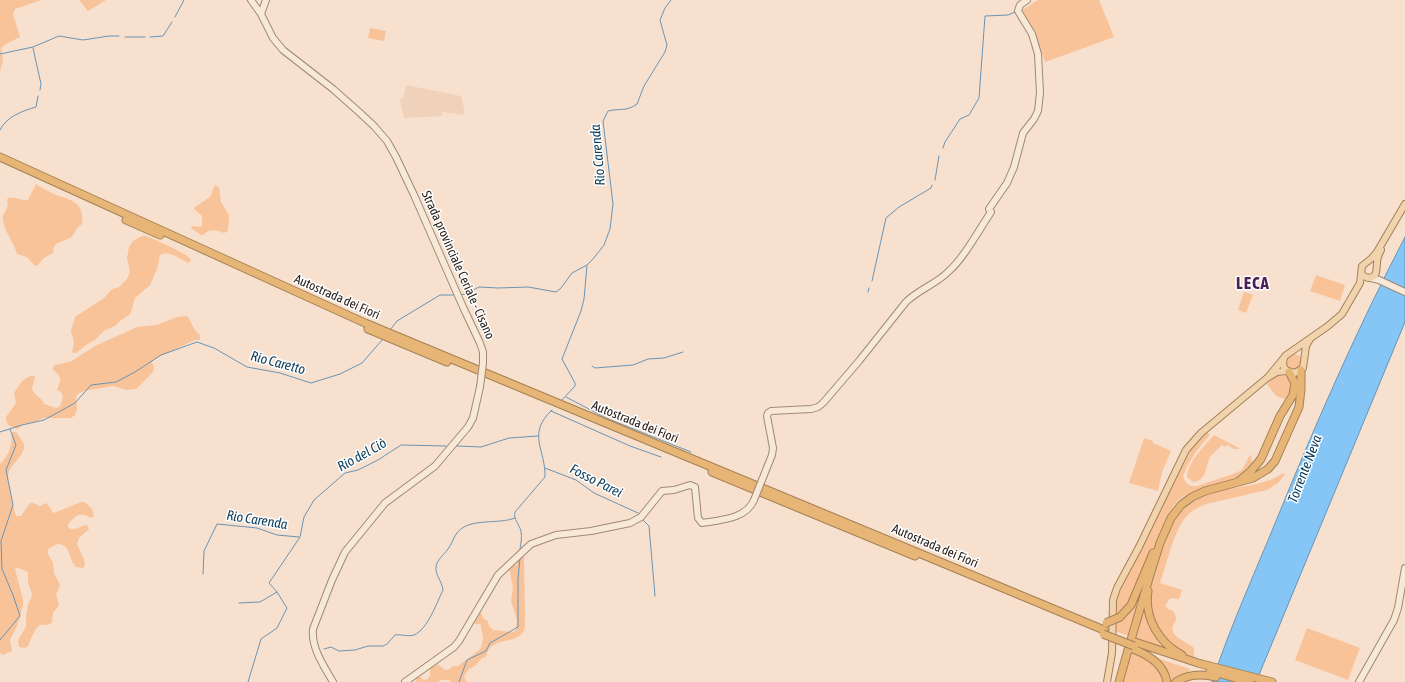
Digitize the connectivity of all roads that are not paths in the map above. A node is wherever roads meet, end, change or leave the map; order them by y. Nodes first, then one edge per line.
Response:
1 (251, 0) edge
2 (266, 0) edge
3 (1027, 0) edge
4 (261, 14) junction
5 (0, 157) edge
6 (0, 162) edge
7 (1405, 204) edge
8 (1384, 241) junction
9 (1367, 262) junction
10 (1377, 270) junction
11 (1367, 277) junction
12 (1379, 280) junction
13 (1405, 292) edge
14 (1310, 339) junction
15 (1292, 352) junction
16 (1283, 359) junction
17 (1304, 360) junction
18 (1301, 370) junction
19 (1288, 372) junction
20 (1267, 378) junction
21 (1239, 481) junction
22 (1160, 543) junction
23 (1405, 568) edge
24 (1150, 575) junction
25 (1104, 629) junction
26 (1134, 646) junction
27 (1197, 665) junction
28 (1179, 680) edge
29 (1239, 680) junction
30 (333, 682) edge
31 (405, 682) edge
32 (1107, 682) edge
33 (1120, 682) edge
34 (1167, 682) edge
35 (1250, 682) edge
36 (1272, 682) edge
37 (1359, 682) edge

1 - 4 street, Strada provinciale Ceriale - Cisano
2 - 4 street
3 - 31 street, bridge
4 - 30 street, Strada provinciale Ceriale - Cisano, bridge
5 - 25 highway, Autostrada dei Fiori
6 - 25 highway, Autostrada dei Fiori
7 - 8 main road
8 - 9 main road
8 - 10 main road
9 - 10 main road
9 - 11 main road
10 - 11 main road
10 - 12 street
11 - 12 street
11 - 14 main road
12 - 13 street
14 - 15 main road
14 - 17 main road
15 - 16 main road
15 - 17 main road
16 - 19 main road
16 - 20 main road
17 - 18 main road
18 - 19 main road
18 - 21 highway
19 - 20 main road
19 - 21 highway
20 - 32 main road
21 - 22 highway
22 - 24 highway
22 - 25 highway, bridge
23 - 37 street
24 - 27 highway
24 - 33 highway
25 - 26 highway, Autostrada dei Fiori
25 - 26 highway, Autostrada dei Fiori, bridge
26 - 27 highway, Autostrada dei Fiori
26 - 34 highway
27 - 29 highway, Autostrada dei Fiori
27 - 36 highway, Autostrada dei Fiori
28 - 29 highway
29 - 35 highway, Autostrada dei Fiori

